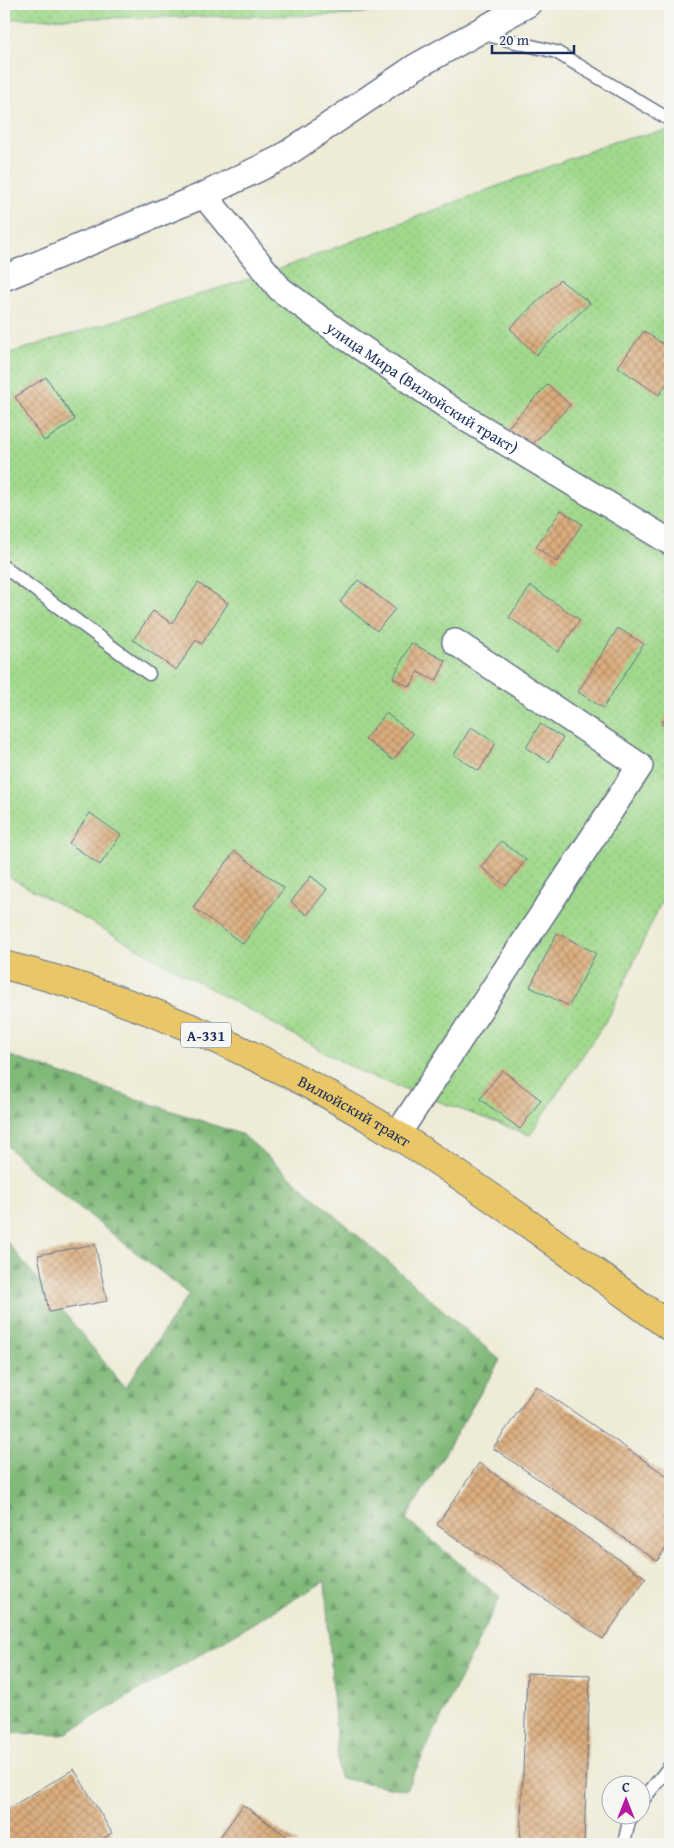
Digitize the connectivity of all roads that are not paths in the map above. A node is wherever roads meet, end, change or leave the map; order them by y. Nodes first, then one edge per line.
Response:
1 (528, 4) edge
2 (479, 33) junction
3 (670, 120) edge
4 (204, 195) junction
5 (4, 278) edge
6 (670, 542) edge
7 (4, 567) edge
8 (456, 642) dead end
9 (149, 674) dead end
10 (4, 965) edge
11 (396, 1134) junction
12 (670, 1327) edge
13 (670, 1766) edge
14 (652, 1788) edge
15 (628, 1826) edge
16 (624, 1844) edge

1 - 2 street
2 - 3 lane
2 - 4 street
4 - 5 street
4 - 6 street, улица Мира (Вилюйский тракт)
7 - 9 lane
8 - 11 street
10 - 11 main road, Вилюйский тракт / А-331
11 - 12 main road, Вилюйский тракт / А-331
13 - 14 lane
15 - 16 lane

